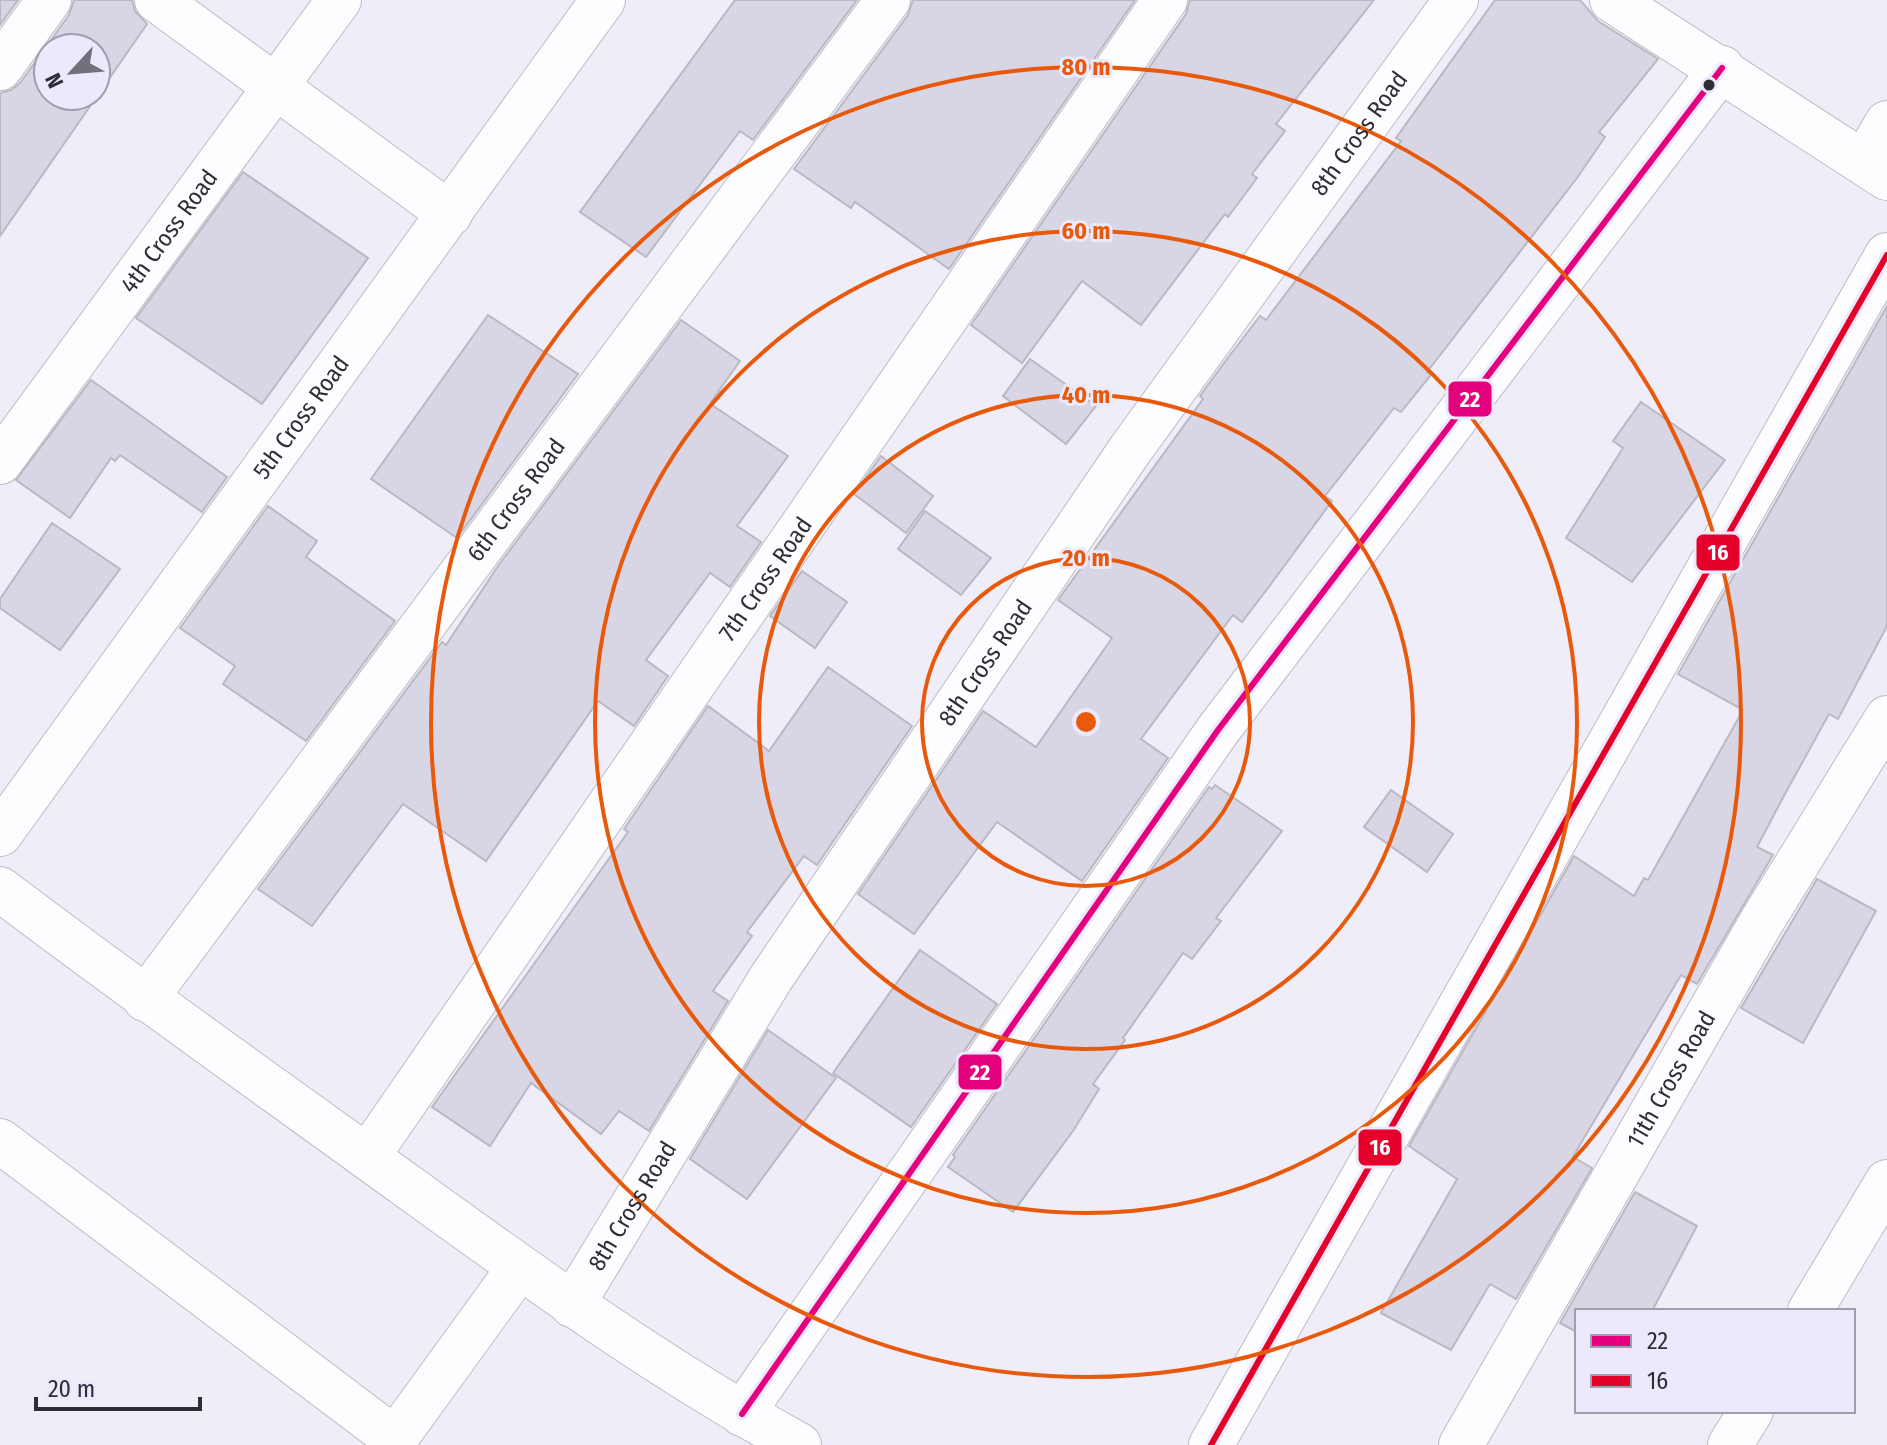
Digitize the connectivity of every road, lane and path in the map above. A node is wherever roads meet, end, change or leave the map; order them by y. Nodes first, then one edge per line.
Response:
1 (49, 0) edge
2 (157, 0) edge
3 (339, 0) edge
4 (603, 0) edge
5 (888, 0) edge
6 (1165, 0) edge
7 (1456, 0) edge
8 (1612, 0) edge
9 (0, 68) edge
10 (1722, 68) junction
11 (276, 87) junction
12 (1887, 123) edge
13 (1876, 170) edge
14 (450, 214) junction
15 (1887, 255) edge
16 (0, 462) edge
17 (1887, 718) edge
18 (0, 834) edge
19 (0, 889) edge
20 (145, 999) junction
21 (0, 1141) edge
22 (367, 1157) junction
23 (1887, 1182) edge
24 (519, 1268) junction
25 (572, 1305) junction
26 (1811, 1309) edge
27 (1750, 1413) edge
28 (742, 1414) junction
29 (389, 1442) edge
30 (799, 1445) edge
31 (1211, 1445) edge
32 (1461, 1445) edge
33 (1730, 1445) edge

1 - 9 street
2 - 11 street
3 - 11 street, 4th Cross Road
4 - 14 street, 5th Cross Road
5 - 20 street, 6th Cross Road
6 - 22 street, 7th Cross Road
7 - 25 street, 8th Cross Road
8 - 10 street
10 - 13 street
10 - 28 street
11 - 14 street
11 - 16 street, 4th Cross Road
12 - 13 street
14 - 18 street, 5th Cross Road
15 - 31 street
17 - 32 street, 11th Cross Road
19 - 20 street
20 - 22 street
21 - 29 street
22 - 24 street
23 - 26 street
24 - 25 street
24 - 29 street
25 - 28 street
27 - 33 street
28 - 30 street

